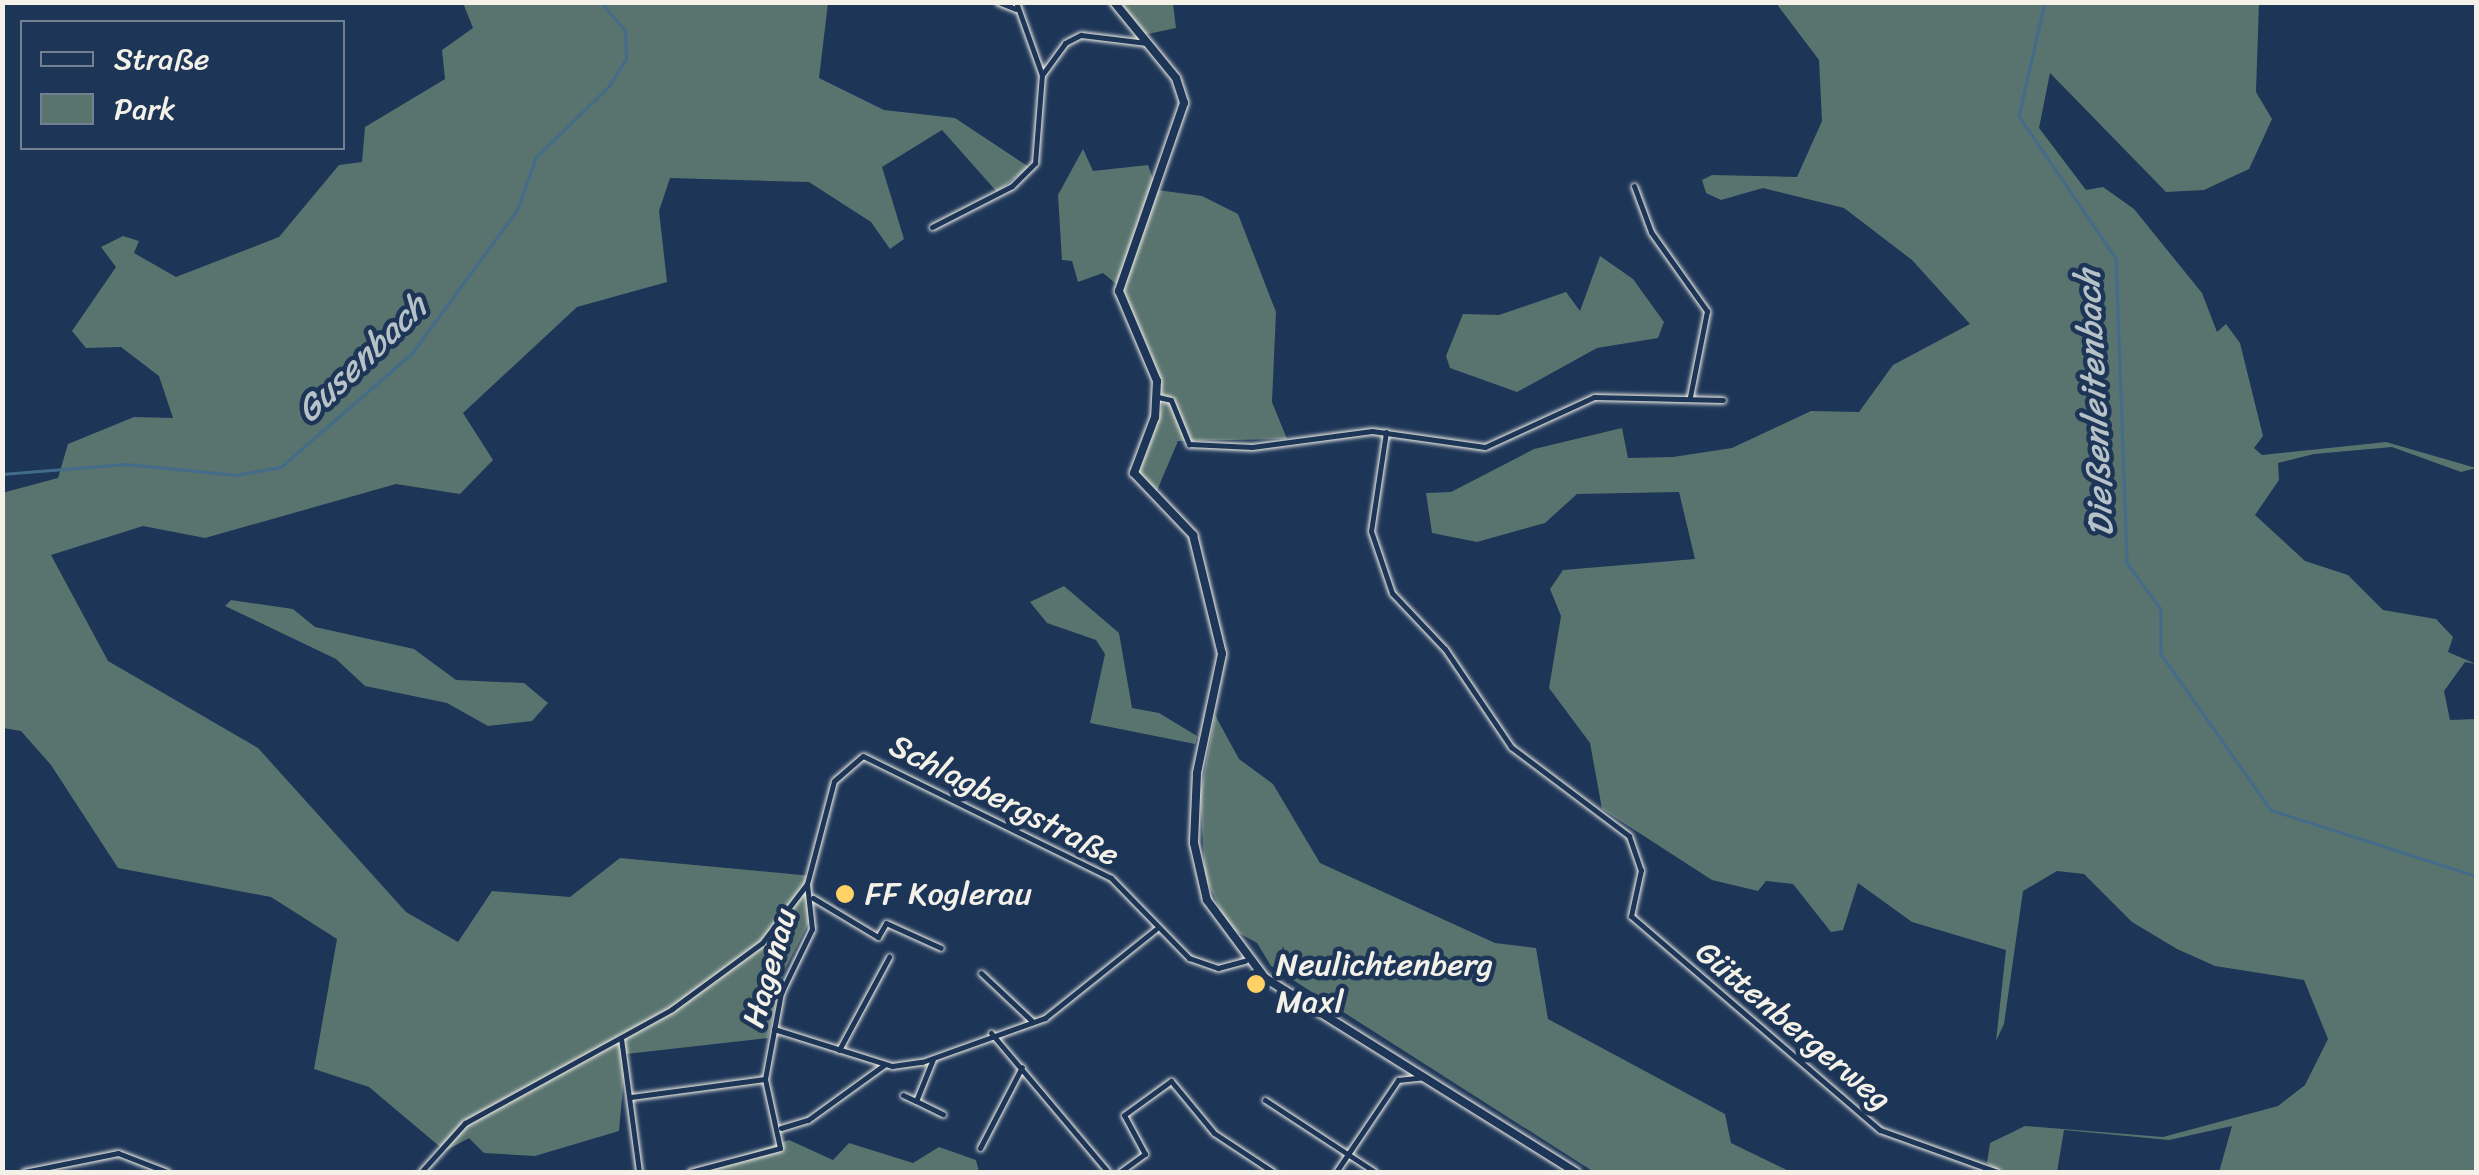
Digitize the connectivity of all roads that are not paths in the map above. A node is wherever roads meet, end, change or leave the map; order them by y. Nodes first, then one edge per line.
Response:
1 (998, 2) edge
2 (1114, 2) edge
3 (1016, 6) edge
4 (1147, 44) junction
5 (1042, 75) junction
6 (1634, 186) dead end
7 (932, 227) dead end
8 (1690, 396) junction
9 (1158, 397) junction
10 (1723, 400) dead end
11 (1386, 432) junction
12 (808, 884) junction
13 (813, 898) junction
14 (1156, 929) junction
15 (941, 948) dead end
16 (890, 957) dead end
17 (1245, 961) junction
18 (981, 973) dead end
19 (1034, 1023) junction
20 (774, 1029) junction
21 (991, 1033) junction
22 (621, 1038) junction
23 (839, 1050) junction
24 (933, 1059) junction
25 (884, 1064) junction
26 (1022, 1067) junction
27 (1426, 1077) junction
28 (765, 1079) junction
29 (903, 1095) dead end
30 (631, 1097) junction
31 (1265, 1100) dead end
32 (916, 1101) junction
33 (943, 1114) dead end
34 (781, 1128) junction
35 (980, 1148) dead end
36 (1349, 1150) junction
37 (24, 1172) edge
38 (166, 1172) edge
39 (420, 1172) edge
40 (640, 1172) edge
41 (690, 1172) edge
42 (1108, 1172) edge
43 (1120, 1172) edge
44 (1273, 1172) edge
45 (1336, 1172) edge
46 (1375, 1172) edge
47 (1576, 1172) edge
48 (1996, 1172) edge

1 - 3 street
2 - 4 main road
3 - 5 street
4 - 5 street
4 - 9 main road
5 - 7 street
6 - 8 street
8 - 10 street
8 - 11 street
9 - 11 street
9 - 17 main road
11 - 48 street, Güttenbergerweg
12 - 13 street, Hagenau
12 - 14 street, Schlagbergstraße
12 - 22 street, Schlagbergstraße
13 - 15 street
13 - 20 street, Hagenau
14 - 17 street, Schlagbergstraße
14 - 19 street
16 - 23 street
17 - 27 main road
18 - 19 street
19 - 21 street
20 - 23 street
20 - 28 street, Hagenau
21 - 24 street
21 - 26 street
22 - 30 street
22 - 39 street, Schlagbergstraße
23 - 25 street
24 - 25 street
24 - 32 street
25 - 34 street
26 - 35 street
26 - 42 street
27 - 36 street
27 - 47 main road
28 - 30 street
28 - 34 street, Hagenau
29 - 32 street
30 - 40 street
31 - 36 street
32 - 33 street
34 - 41 street
36 - 45 street
36 - 46 street
37 - 38 street
43 - 44 street

